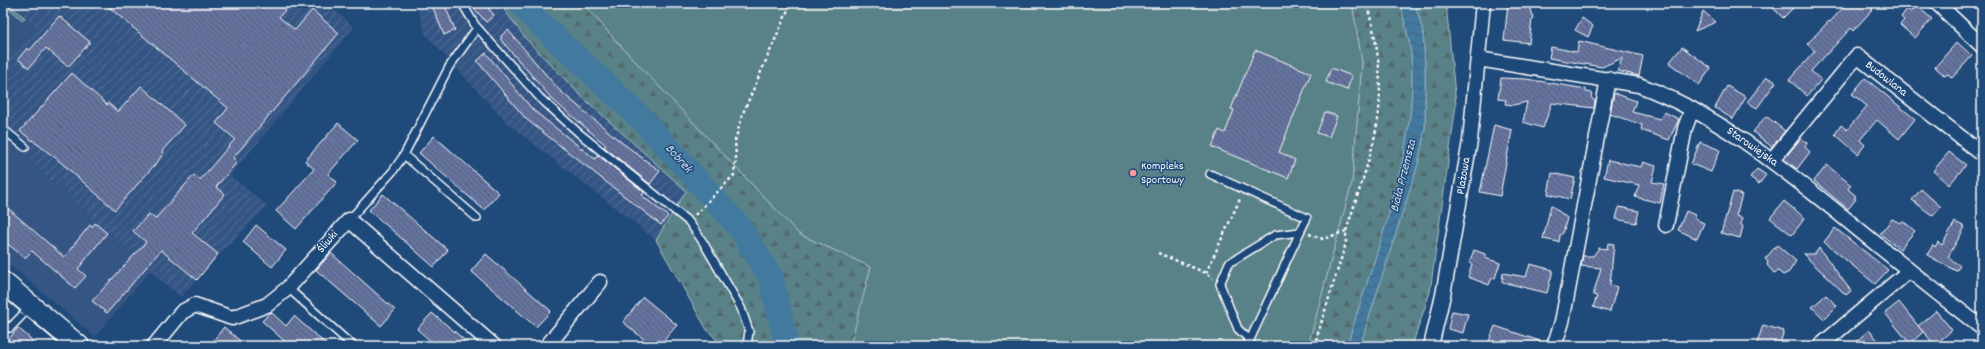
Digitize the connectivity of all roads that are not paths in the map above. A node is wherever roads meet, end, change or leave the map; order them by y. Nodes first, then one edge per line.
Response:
1 (462, 3) edge
2 (1483, 3) edge
3 (1937, 3) edge
4 (477, 28) junction
5 (1982, 46) edge
6 (1478, 58) junction
7 (1608, 79) junction
8 (1692, 109) junction
9 (3, 129) edge
10 (25, 147) dead end
11 (1982, 154) edge
12 (404, 155) junction
13 (1772, 160) junction
14 (1210, 174) dead end
15 (476, 218) dead end
16 (349, 220) junction
17 (1666, 225) dead end
18 (1300, 232) junction
19 (1909, 271) junction
20 (3, 282) edge
21 (600, 282) dead end
22 (288, 288) junction
23 (32, 305) junction
24 (3, 323) edge
25 (1982, 328) edge
26 (1248, 343) edge
27 (79, 346) edge
28 (154, 346) edge
29 (352, 346) edge
30 (494, 346) edge
31 (547, 346) edge
32 (747, 346) edge
33 (1431, 346) edge
34 (1554, 346) edge
35 (1820, 346) edge

1 - 4 lane
2 - 6 street, Plażowa
3 - 5 street
4 - 12 lane
4 - 32 lane
6 - 7 street, Starowiejska
6 - 33 street, Plażowa
7 - 8 street, Starowiejska
7 - 34 street
8 - 13 street, Starowiejska
8 - 17 street
9 - 10 lane
11 - 13 street, Budowlana
12 - 15 lane
12 - 16 lane
13 - 19 street, Starowiejska
14 - 18 lane
16 - 22 street, Śliwki
16 - 30 street
18 - 26 lane
18 - 26 lane
19 - 25 street, Starowiejska
19 - 35 street
20 - 23 main road
21 - 31 street
22 - 28 street, Śliwki
22 - 29 lane
23 - 24 lane
23 - 27 main road

